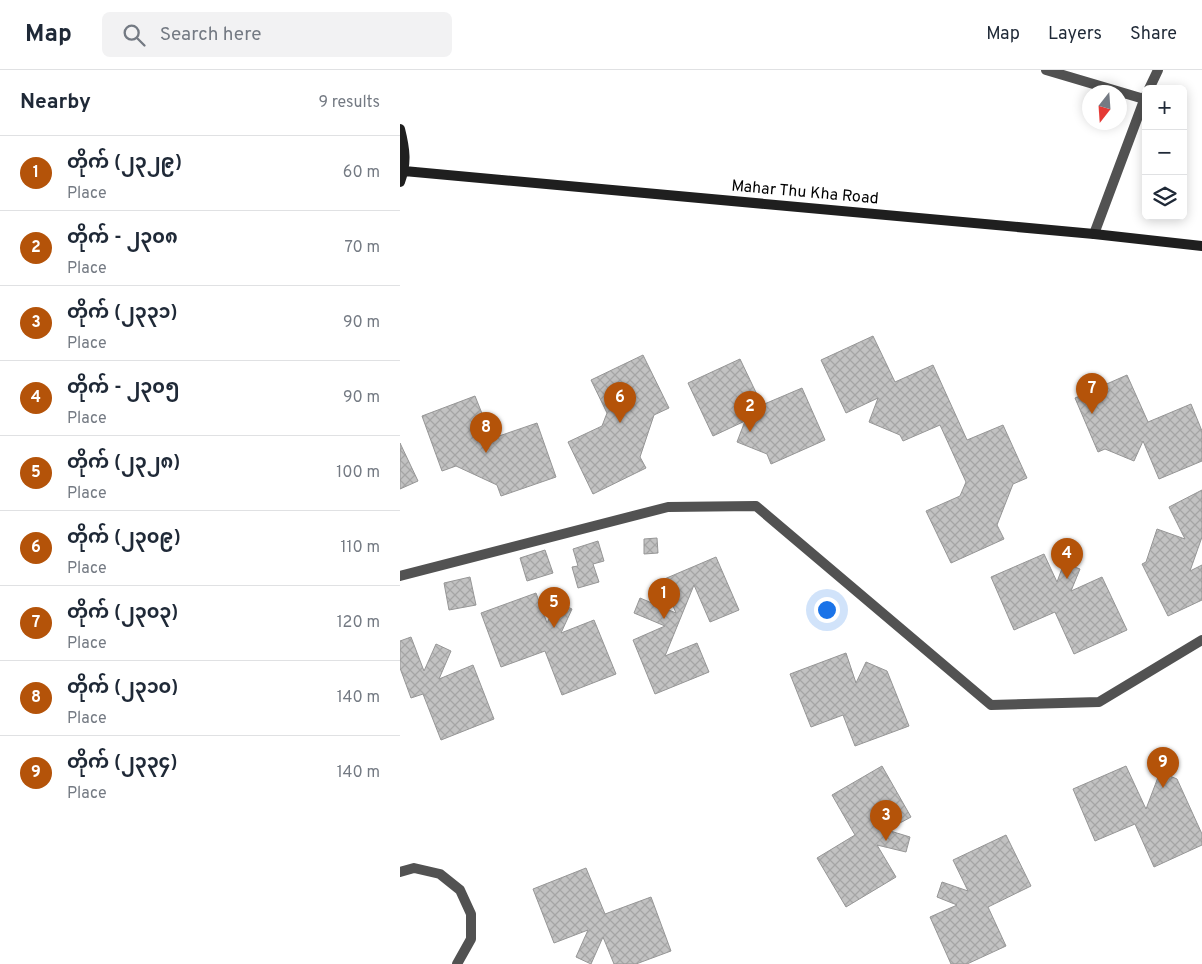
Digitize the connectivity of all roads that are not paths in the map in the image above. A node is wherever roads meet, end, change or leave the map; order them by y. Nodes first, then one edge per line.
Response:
1 (1046, 70) edge
2 (1158, 70) edge
3 (1151, 85) edge
4 (1142, 96) edge
5 (1142, 105) edge
6 (400, 129) edge
7 (404, 171) junction
8 (400, 182) edge
9 (1094, 234) junction
10 (1202, 246) edge
11 (400, 576) edge
12 (1202, 640) edge
13 (400, 872) edge
14 (457, 964) edge

1 - 4 street
2 - 3 street
5 - 9 street
6 - 7 main road
7 - 8 main road
7 - 9 main road, Mahar Thu Kha Road
9 - 10 main road, Mahar Thu Kha Road
11 - 12 street
13 - 14 street

